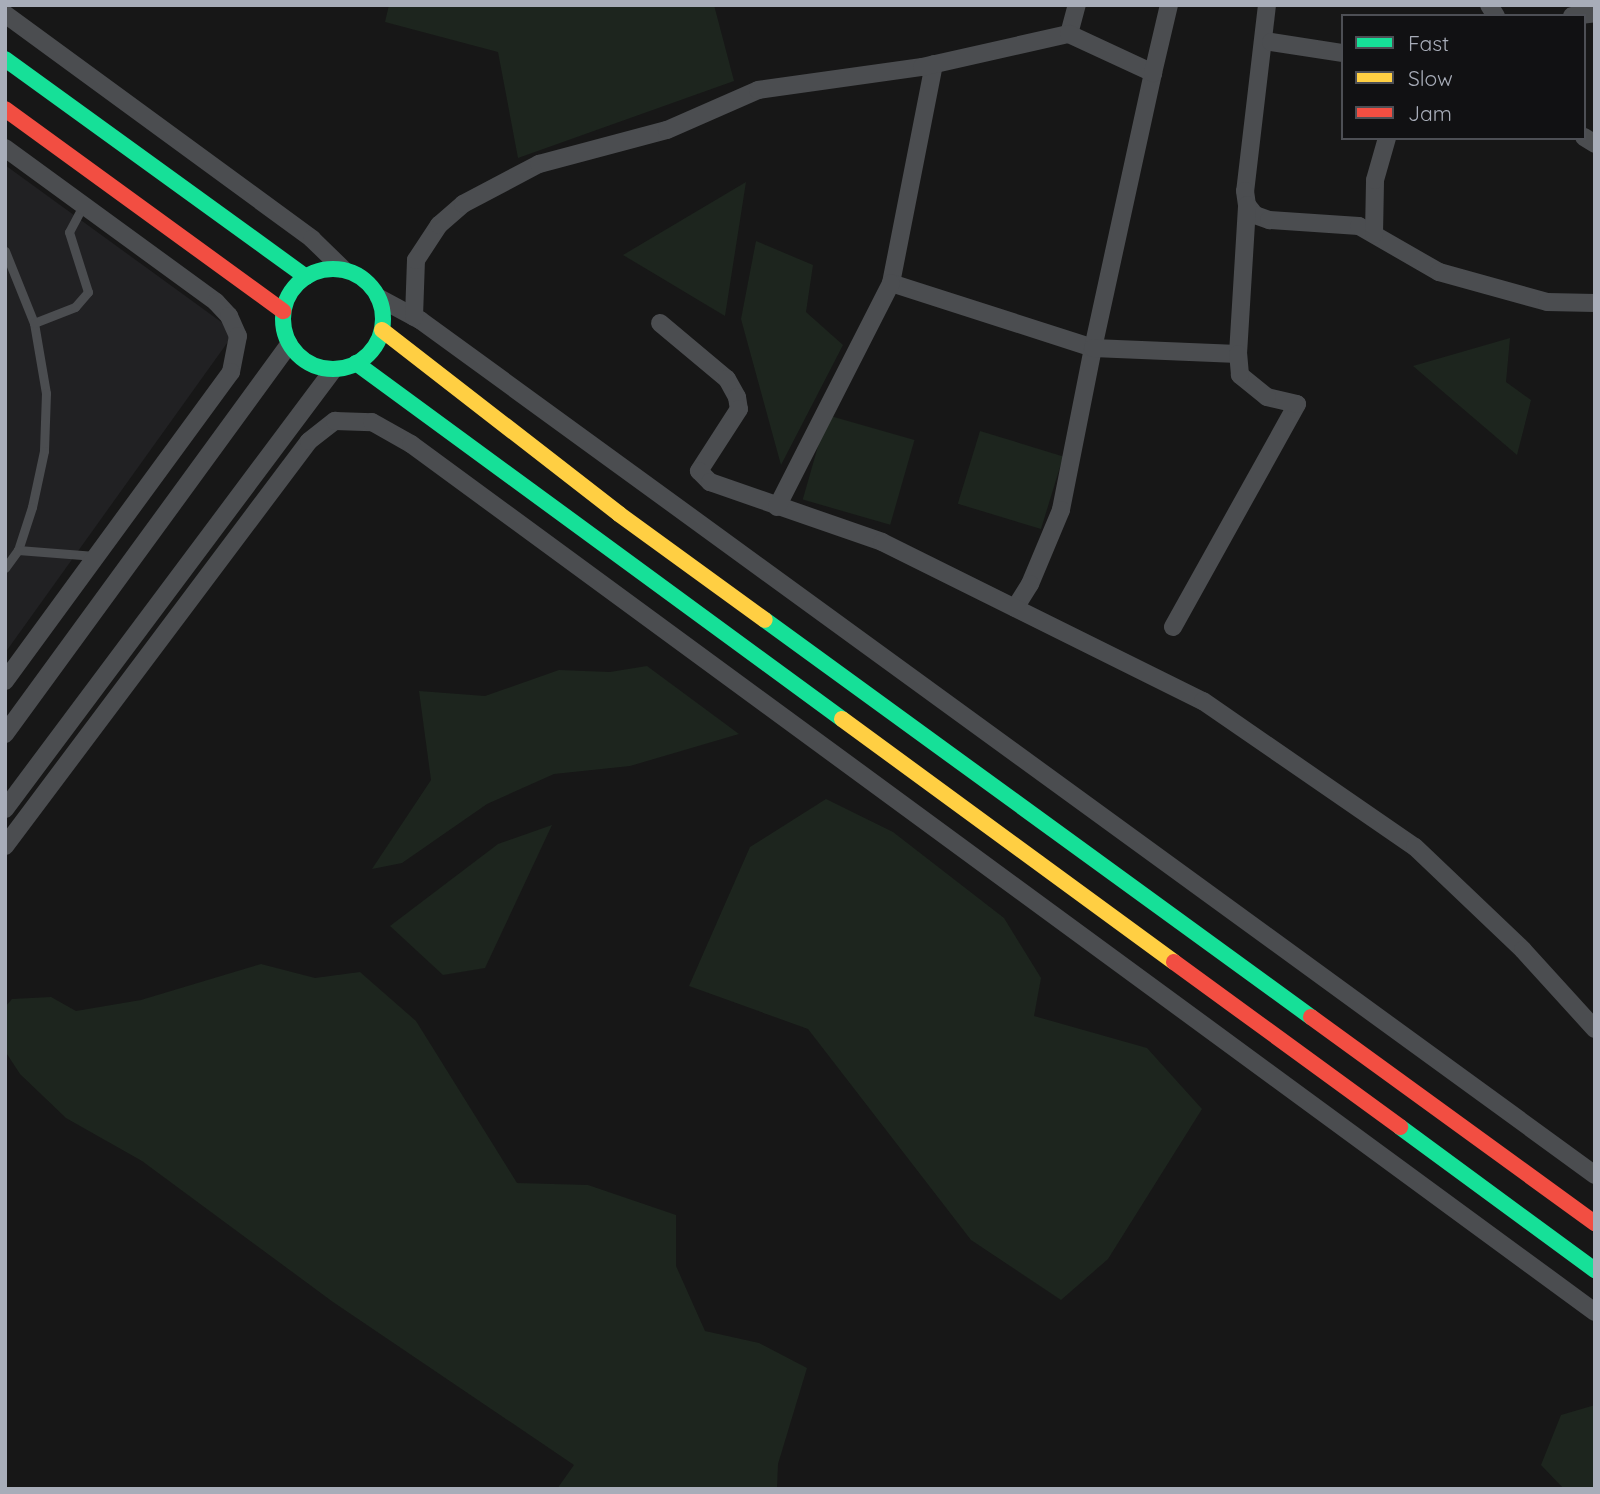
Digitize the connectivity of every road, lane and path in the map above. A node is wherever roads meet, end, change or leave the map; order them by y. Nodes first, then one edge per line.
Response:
1 (1077, 5) edge
2 (1169, 5) edge
3 (1267, 5) edge
4 (5, 14) edge
5 (1069, 34) junction
6 (1270, 42) dead end
7 (1341, 53) edge
8 (5, 60) edge
9 (934, 64) junction
10 (1153, 73) junction
11 (5, 109) edge
12 (1386, 140) edge
13 (5, 148) edge
14 (1247, 205) junction
15 (83, 206) junction
16 (1374, 234) junction
17 (5, 251) edge
18 (342, 269) junction
19 (306, 277) junction
20 (891, 282) junction
21 (379, 298) junction
22 (1595, 303) edge
23 (283, 311) junction
24 (414, 317) junction
25 (34, 323) junction
26 (660, 323) dead end
27 (382, 330) junction
28 (289, 345) junction
29 (1093, 348) junction
30 (1238, 354) junction
31 (356, 363) junction
32 (333, 370) junction
33 (777, 507) junction
34 (18, 550) junction
35 (97, 556) junction
36 (5, 568) edge
37 (1015, 607) junction
38 (1173, 627) dead end
39 (5, 681) edge
40 (5, 734) edge
41 (5, 809) edge
42 (5, 846) edge
43 (1595, 1029) edge
44 (1595, 1175) edge
45 (1595, 1223) edge
46 (1595, 1270) edge
47 (1595, 1312) edge

1 - 5 street
2 - 10 street
3 - 14 street
4 - 18 street
5 - 9 street
5 - 10 street
6 - 7 street
8 - 19 street
9 - 20 street
9 - 24 street
10 - 29 street
11 - 23 street
12 - 16 street
13 - 15 street
14 - 16 street
14 - 30 street
15 - 25 lane
15 - 35 street
16 - 22 street
17 - 25 lane
18 - 19 street
18 - 21 street
19 - 23 street
20 - 29 street
20 - 33 street
21 - 24 street
21 - 27 street
23 - 28 street
24 - 44 street
25 - 34 lane
26 - 33 street
27 - 31 street
27 - 45 street
28 - 32 street
28 - 40 street
29 - 30 street
29 - 37 street
30 - 38 street
31 - 32 street
31 - 46 street
32 - 41 street
33 - 37 street
34 - 35 lane
34 - 36 lane
35 - 39 street
37 - 43 street
42 - 47 street

